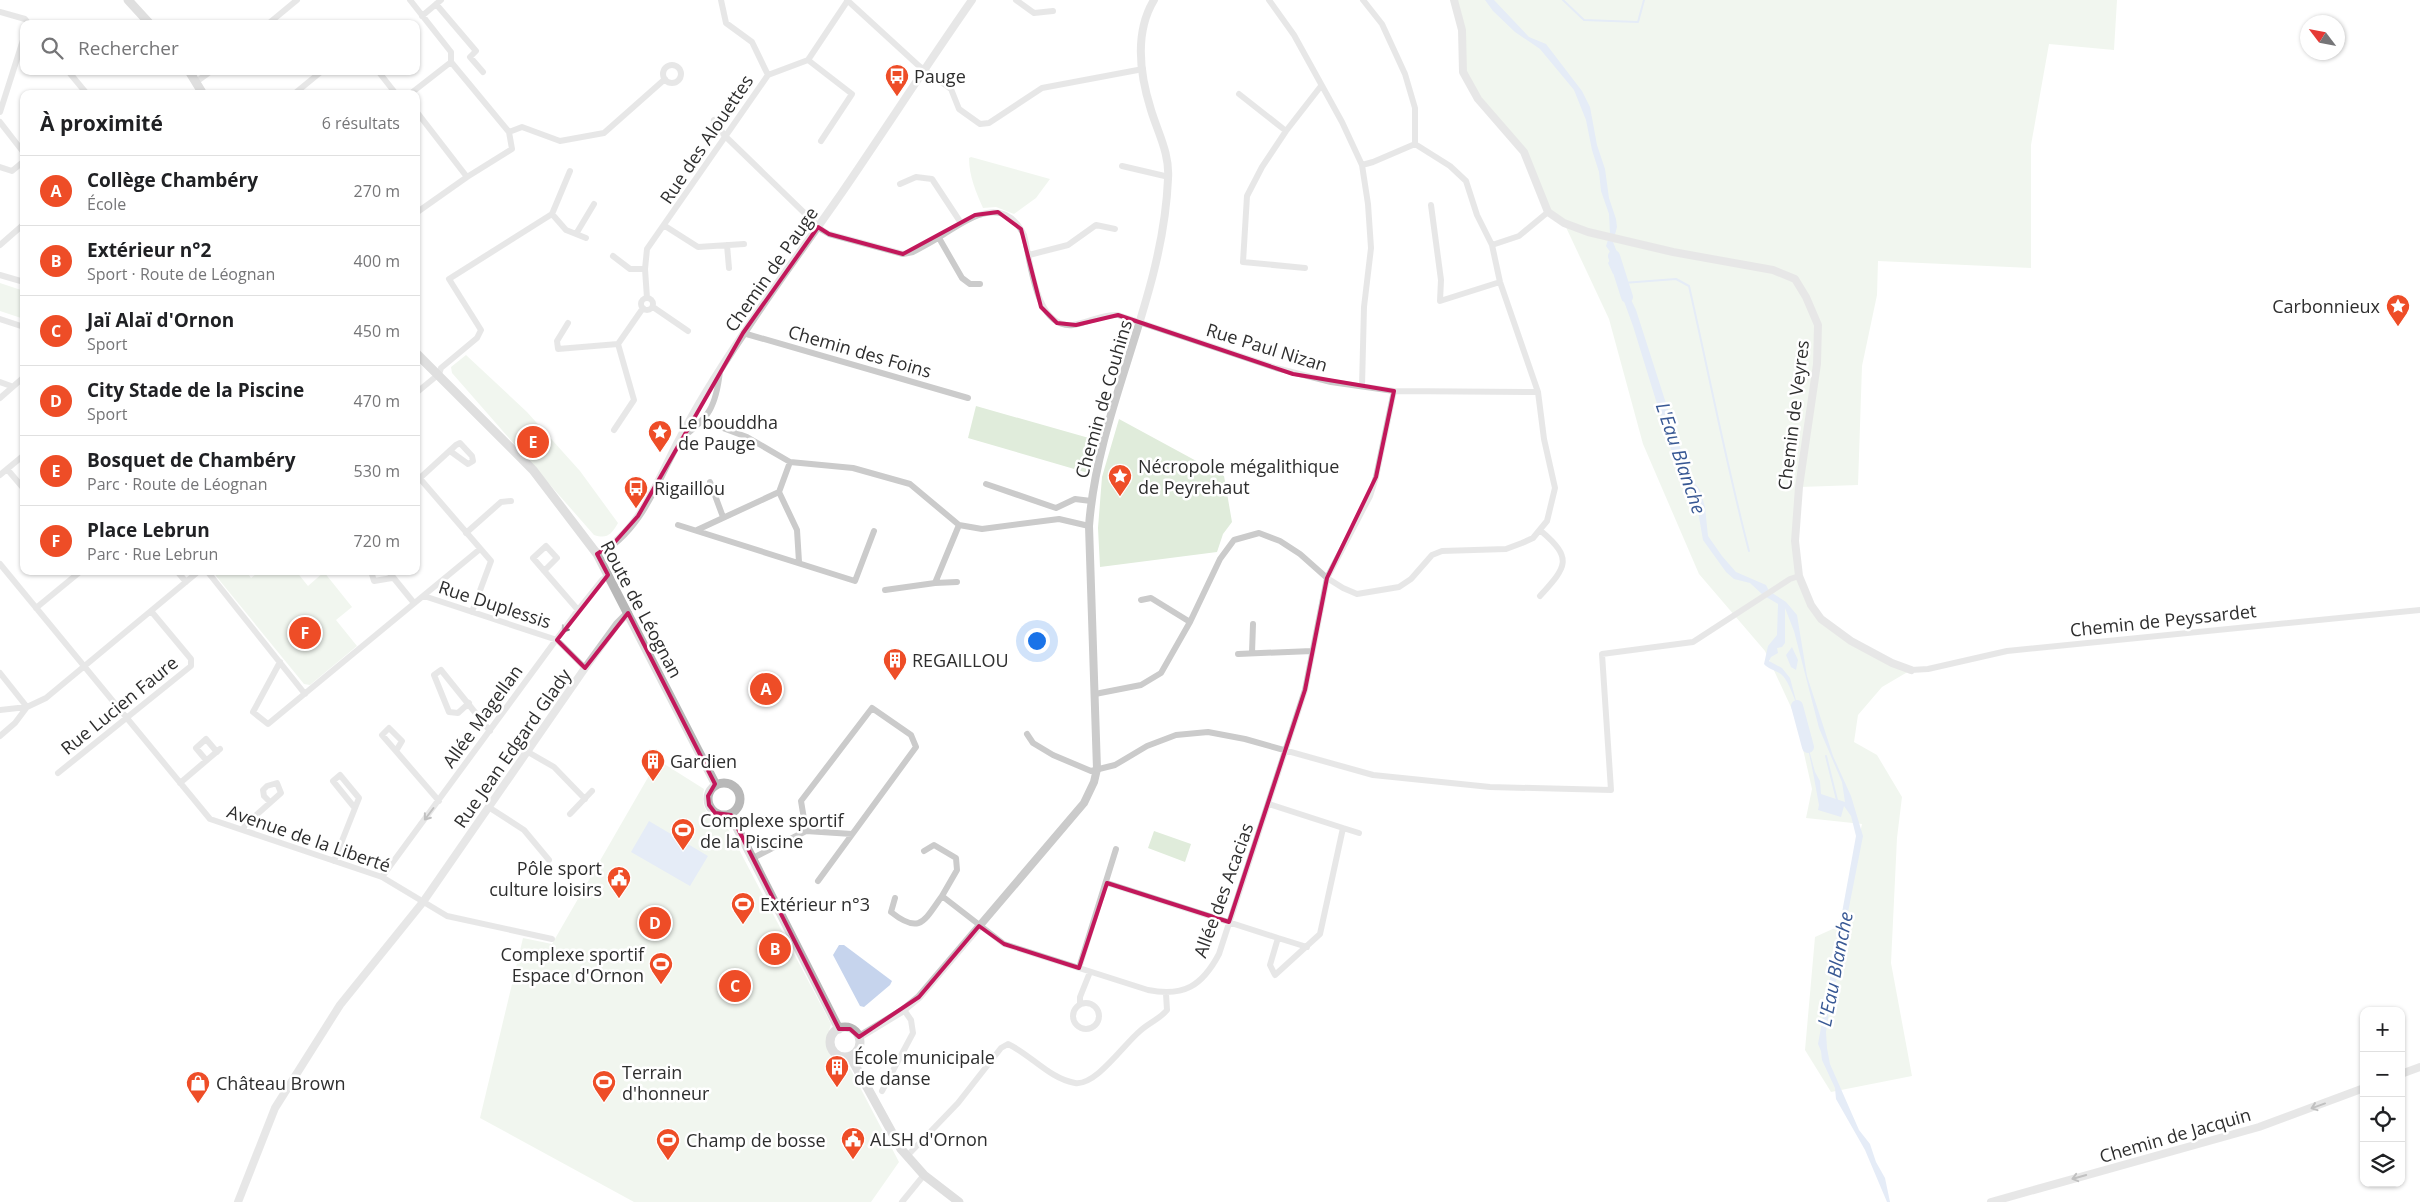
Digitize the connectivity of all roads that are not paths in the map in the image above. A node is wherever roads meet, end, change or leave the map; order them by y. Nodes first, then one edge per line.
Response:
1 (297, 0) edge
2 (410, 0) edge
3 (722, 0) edge
4 (848, 0) edge
5 (972, 0) edge
6 (1016, 0) edge
7 (1154, 0) edge
8 (1269, 0) edge
9 (1363, 0) edge
10 (1454, 0) edge
11 (130, 1) edge
12 (438, 2) edge
13 (1053, 11) dead end
14 (0, 12) edge
15 (422, 16) junction
16 (26, 20) edge
17 (147, 20) edge
18 (273, 20) edge
19 (20, 50) edge
20 (808, 60) junction
21 (451, 62) junction
22 (923, 69) junction
23 (1142, 69) junction
24 (482, 72) dead end
25 (71, 75) edge
26 (192, 75) edge
27 (206, 75) edge
28 (317, 75) edge
29 (381, 75) edge
30 (768, 75) junction
31 (665, 79) dead end
32 (196, 82) junction
33 (1321, 86) junction
34 (83, 90) edge
35 (201, 90) edge
36 (299, 90) edge
37 (393, 90) edge
38 (415, 90) edge
39 (1239, 94) dead end
40 (0, 112) edge
41 (420, 116) edge
42 (714, 120) dead end
43 (0, 122) edge
44 (1286, 131) junction
45 (509, 132) junction
46 (724, 135) junction
47 (820, 141) dead end
48 (1415, 144) junction
49 (20, 148) edge
50 (20, 164) edge
51 (1362, 165) junction
52 (1122, 166) dead end
53 (0, 167) edge
54 (570, 171) dead end
55 (467, 177) junction
56 (1169, 177) junction
57 (900, 184) dead end
58 (594, 204) dead end
59 (1431, 205) dead end
60 (420, 210) edge
61 (1548, 212) junction
62 (552, 214) junction
63 (961, 223) junction
64 (664, 226) junction
65 (818, 227) junction
66 (20, 228) edge
67 (1115, 230) dead end
68 (576, 234) junction
69 (586, 238) dead end
70 (939, 238) junction
71 (744, 244) dead end
72 (0, 245) edge
73 (727, 245) junction
74 (1492, 245) junction
75 (1029, 255) junction
76 (613, 256) dead end
77 (729, 268) dead end
78 (1305, 268) dead end
79 (645, 269) junction
80 (0, 275) edge
81 (20, 281) edge
82 (1500, 282) junction
83 (980, 284) dead end
84 (647, 298) junction
85 (653, 306) junction
86 (643, 308) junction
87 (0, 320) edge
88 (1140, 322) junction
89 (568, 323) dead end
90 (20, 326) edge
91 (688, 331) dead end
92 (743, 333) junction
93 (618, 344) junction
94 (420, 357) edge
95 (720, 371) junction
96 (439, 374) junction
97 (20, 380) edge
98 (0, 382) edge
99 (11, 386) junction
100 (1362, 386) junction
101 (420, 390) edge
102 (1394, 391) junction
103 (1538, 392) junction
104 (0, 398) edge
105 (968, 398) dead end
106 (704, 421) junction
107 (614, 430) dead end
108 (679, 440) junction
109 (450, 451) dead end
110 (20, 458) edge
111 (790, 462) junction
112 (7, 469) junction
113 (420, 474) edge
114 (0, 475) edge
115 (420, 478) edge
116 (710, 482) dead end
117 (20, 484) edge
118 (986, 484) dead end
119 (779, 492) junction
120 (511, 501) dead end
121 (1091, 501) junction
122 (723, 517) junction
123 (678, 525) dead end
124 (959, 525) junction
125 (1089, 526) junction
126 (696, 530) junction
127 (1541, 531) junction
128 (874, 532) dead end
129 (466, 533) junction
130 (480, 549) junction
131 (597, 554) junction
132 (799, 562) junction
133 (0, 564) edge
134 (544, 571) dead end
135 (76, 575) edge
136 (180, 575) edge
137 (194, 575) edge
138 (209, 575) edge
139 (372, 575) edge
140 (387, 575) edge
141 (391, 575) edge
142 (608, 575) junction
143 (1799, 576) junction
144 (1327, 578) junction
145 (186, 582) junction
146 (957, 582) dead end
147 (935, 583) junction
148 (885, 590) dead end
149 (424, 596) junction
150 (1540, 596) dead end
151 (1142, 600) dead end
152 (414, 603) junction
153 (36, 608) junction
154 (152, 610) junction
155 (578, 610) junction
156 (2420, 610) edge
157 (472, 612) junction
158 (628, 613) junction
159 (1190, 622) junction
160 (1253, 624) dead end
161 (557, 640) junction
162 (1312, 650) junction
163 (1252, 653) junction
164 (1238, 654) dead end
165 (280, 662) junction
166 (84, 666) junction
167 (585, 668) junction
168 (1911, 670) joint
169 (0, 673) edge
170 (305, 694) junction
171 (1095, 694) junction
172 (469, 703) junction
173 (26, 707) junction
174 (0, 710) edge
175 (127, 718) junction
176 (490, 731) junction
177 (1027, 734) dead end
178 (0, 736) edge
179 (1284, 749) junction
180 (396, 751) dead end
181 (528, 752) junction
182 (206, 760) junction
183 (1097, 768) junction
184 (58, 773) dead end
185 (180, 783) junction
186 (716, 785) junction
187 (592, 791) dead end
188 (585, 799) junction
189 (439, 801) junction
190 (270, 802) dead end
191 (1269, 804) junction
192 (354, 807) junction
193 (490, 808) junction
194 (570, 814) dead end
195 (730, 814) junction
196 (1343, 828) junction
197 (243, 830) junction
198 (806, 831) junction
199 (1359, 833) dead end
200 (852, 834) junction
201 (1116, 849) dead end
202 (924, 851) dead end
203 (549, 860) dead end
204 (751, 860) junction
205 (334, 861) junction
206 (382, 877) junction
207 (818, 881) dead end
208 (1107, 883) junction
209 (942, 896) junction
210 (895, 898) dead end
211 (423, 902) junction
212 (1229, 922) junction
213 (980, 924) junction
214 (1278, 938) junction
215 (552, 939) dead end
216 (1307, 947) junction
217 (1079, 968) junction
218 (1090, 972) junction
219 (1166, 994) junction
220 (1080, 1004) junction
221 (904, 1010) junction
222 (838, 1030) junction
223 (859, 1037) junction
224 (850, 1056) junction
225 (2420, 1067) edge
226 (2405, 1073) edge
227 (2360, 1089) edge
228 (882, 1091) dead end
229 (907, 1156) junction
230 (924, 1175) junction
231 (238, 1202) edge
232 (902, 1202) edge
233 (959, 1202) edge
234 (1991, 1202) edge

1 - 18 street
2 - 15 street
3 - 30 street
4 - 20 street
4 - 22 street
5 - 22 street, Chemin de Pauge
6 - 13 street
7 - 23 street, Chemin de Couhins
8 - 33 street
9 - 48 street
10 - 61 street
11 - 17 main road
12 - 15 street
12 - 24 street
14 - 16 street
15 - 21 street
19 - 40 street
20 - 30 street, Rue des Alouettes
20 - 47 street
21 - 38 street
21 - 45 street
22 - 23 street
22 - 65 street, Chemin de Pauge
23 - 56 street, Chemin de Couhins
25 - 34 street
26 - 32 main road
27 - 32 street
28 - 36 street
29 - 37 street
30 - 46 street, Rue des Alouettes
31 - 45 street
32 - 35 main road
33 - 44 street
33 - 51 street
39 - 44 street
41 - 55 street
42 - 46 street, Rue Paul Nizan
43 - 49 street
44 - 78 street
45 - 55 street
46 - 64 street, Rue des Alouettes
46 - 65 street, Rue Paul Nizan
48 - 51 street
48 - 74 street
50 - 53 street
51 - 100 street
52 - 56 street
54 - 62 street
55 - 60 street
56 - 88 street, Chemin de Couhins
57 - 63 street
58 - 68 street
59 - 82 street
61 - 74 street
61 - 143 street, Chemin de Veyres
62 - 68 street
62 - 96 street
63 - 70 street, Rue Paul Nizan
63 - 75 street, Rue Paul Nizan
64 - 73 street
64 - 79 street, Rue des Alouettes
65 - 70 street, Rue Paul Nizan
65 - 92 street, Chemin de Pauge
66 - 72 street
67 - 75 street
68 - 69 street
70 - 83 street
71 - 73 street
73 - 77 street
74 - 82 street
75 - 88 street, Rue Paul Nizan
76 - 79 street
79 - 84 street, Rue des Alouettes
80 - 81 street
82 - 103 street
84 - 85 street
84 - 86 street
85 - 86 street
85 - 91 street
86 - 93 street
87 - 90 street
88 - 100 street, Rue Paul Nizan
88 - 121 street, Chemin de Couhins
89 - 93 street
92 - 95 street, Chemin de Pauge
92 - 105 street, Chemin des Foins
93 - 107 street
94 - 96 main road, Route de Léognan
95 - 106 street
95 - 108 street, Chemin de Pauge
96 - 101 street
96 - 131 main road, Route de Léognan
97 - 99 street
98 - 99 street
99 - 104 street
100 - 102 street, Rue Paul Nizan
102 - 103 street, Rue Paul Nizan
102 - 144 street, Allée des Acacias
103 - 127 street
106 - 108 street
106 - 111 street
108 - 131 street, Chemin de Pauge
109 - 113 street
110 - 112 street
111 - 119 street
111 - 124 street
112 - 114 street
112 - 117 street
115 - 129 street
116 - 122 street
118 - 121 street
119 - 122 street
119 - 132 street
120 - 129 street
121 - 125 street, Chemin de Couhins
122 - 126 street
123 - 126 street
124 - 125 street
124 - 147 street
125 - 171 street, Chemin de Couhins
126 - 132 street
127 - 144 street
127 - 150 street
128 - 132 street
129 - 130 street
130 - 149 street
130 - 157 street
131 - 142 main road, Route de Léognan
133 - 153 street
134 - 155 street
135 - 153 street
136 - 145 street
137 - 145 street
138 - 165 street
139 - 140 street
141 - 152 street
142 - 155 street, Allée Magellan
142 - 158 main road, Route de Léognan
143 - 168 street, Chemin de Veyres
143 - 179 street
144 - 159 street
144 - 162 street, Allée des Acacias
145 - 154 street
146 - 147 street
147 - 148 street
149 - 152 street
149 - 157 street, Rue Duplessis
151 - 159 street
152 - 170 street
153 - 166 street
154 - 166 street
154 - 175 street, Rue Lucien Faure
155 -> 161 street, Allée Magellan
156 - 168 street, Chemin de Peyssardet
157 - 161 street, Rue Duplessis
158 - 167 street, Rue Jean Edgard Glady
158 - 186 main road, Route de Léognan
159 - 171 street
160 - 163 street
161 - 167 street
161 - 176 street, Allée Magellan
162 - 163 street
162 - 179 street, Allée des Acacias
163 - 164 street
165 - 170 street
165 - 170 street
166 - 173 street
166 - 175 street
167 - 181 street, Rue Jean Edgard Glady
169 - 173 street
171 - 183 street, Chemin de Couhins
172 - 172 street
172 - 176 street
173 - 174 street
173 - 178 street
175 - 184 street, Rue Lucien Faure
175 - 185 street
176 - 189 street, Allée Magellan
177 - 183 street
179 - 183 street
179 - 191 street, Allée des Acacias
180 - 189 street
181 - 188 street
181 - 193 street, Rue Jean Edgard Glady
182 - 182 street
182 - 185 street
183 - 213 street, Chemin de Couhins
185 - 197 street, Avenue de la Liberté
186 - 195 main road
186 - 195 main road
187 - 188 street
188 - 194 street
189 -> 206 street, Allée Magellan
190 - 197 street
191 - 196 street
191 - 212 street, Allée des Acacias
192 - 192 street
192 - 205 street
193 - 203 street
193 - 211 street, Rue Jean Edgard Glady
195 - 204 main road
196 - 199 street
196 - 216 street
197 - 205 street, Avenue de la Liberté
198 - 200 street
198 - 200 street
198 - 204 street
200 - 207 street
201 - 208 street
202 - 209 street
204 - 222 main road
205 - 206 street, Avenue de la Liberté
206 - 211 street, Avenue de la Liberté
208 - 212 street
208 - 217 street
209 - 210 street
209 - 213 street
211 - 215 street, Avenue de la Liberté
211 - 231 street, Rue Jean Edgard Glady
212 - 214 street
212 - 219 street, Allée des Acacias
213 - 217 street
213 - 221 street, Chemin de Couhins
214 - 216 street
214 - 216 street
217 - 218 street
218 - 219 street
218 - 220 street
219 - 229 street
220 - 220 street
221 - 223 street, Chemin de Couhins
221 - 228 street
222 - 223 main road
222 - 224 main road
223 - 224 main road
224 - 229 main road
225 - 226 street
227 -> 234 street, Chemin de Jacquin
229 - 230 main road
230 - 232 street
230 - 233 main road

